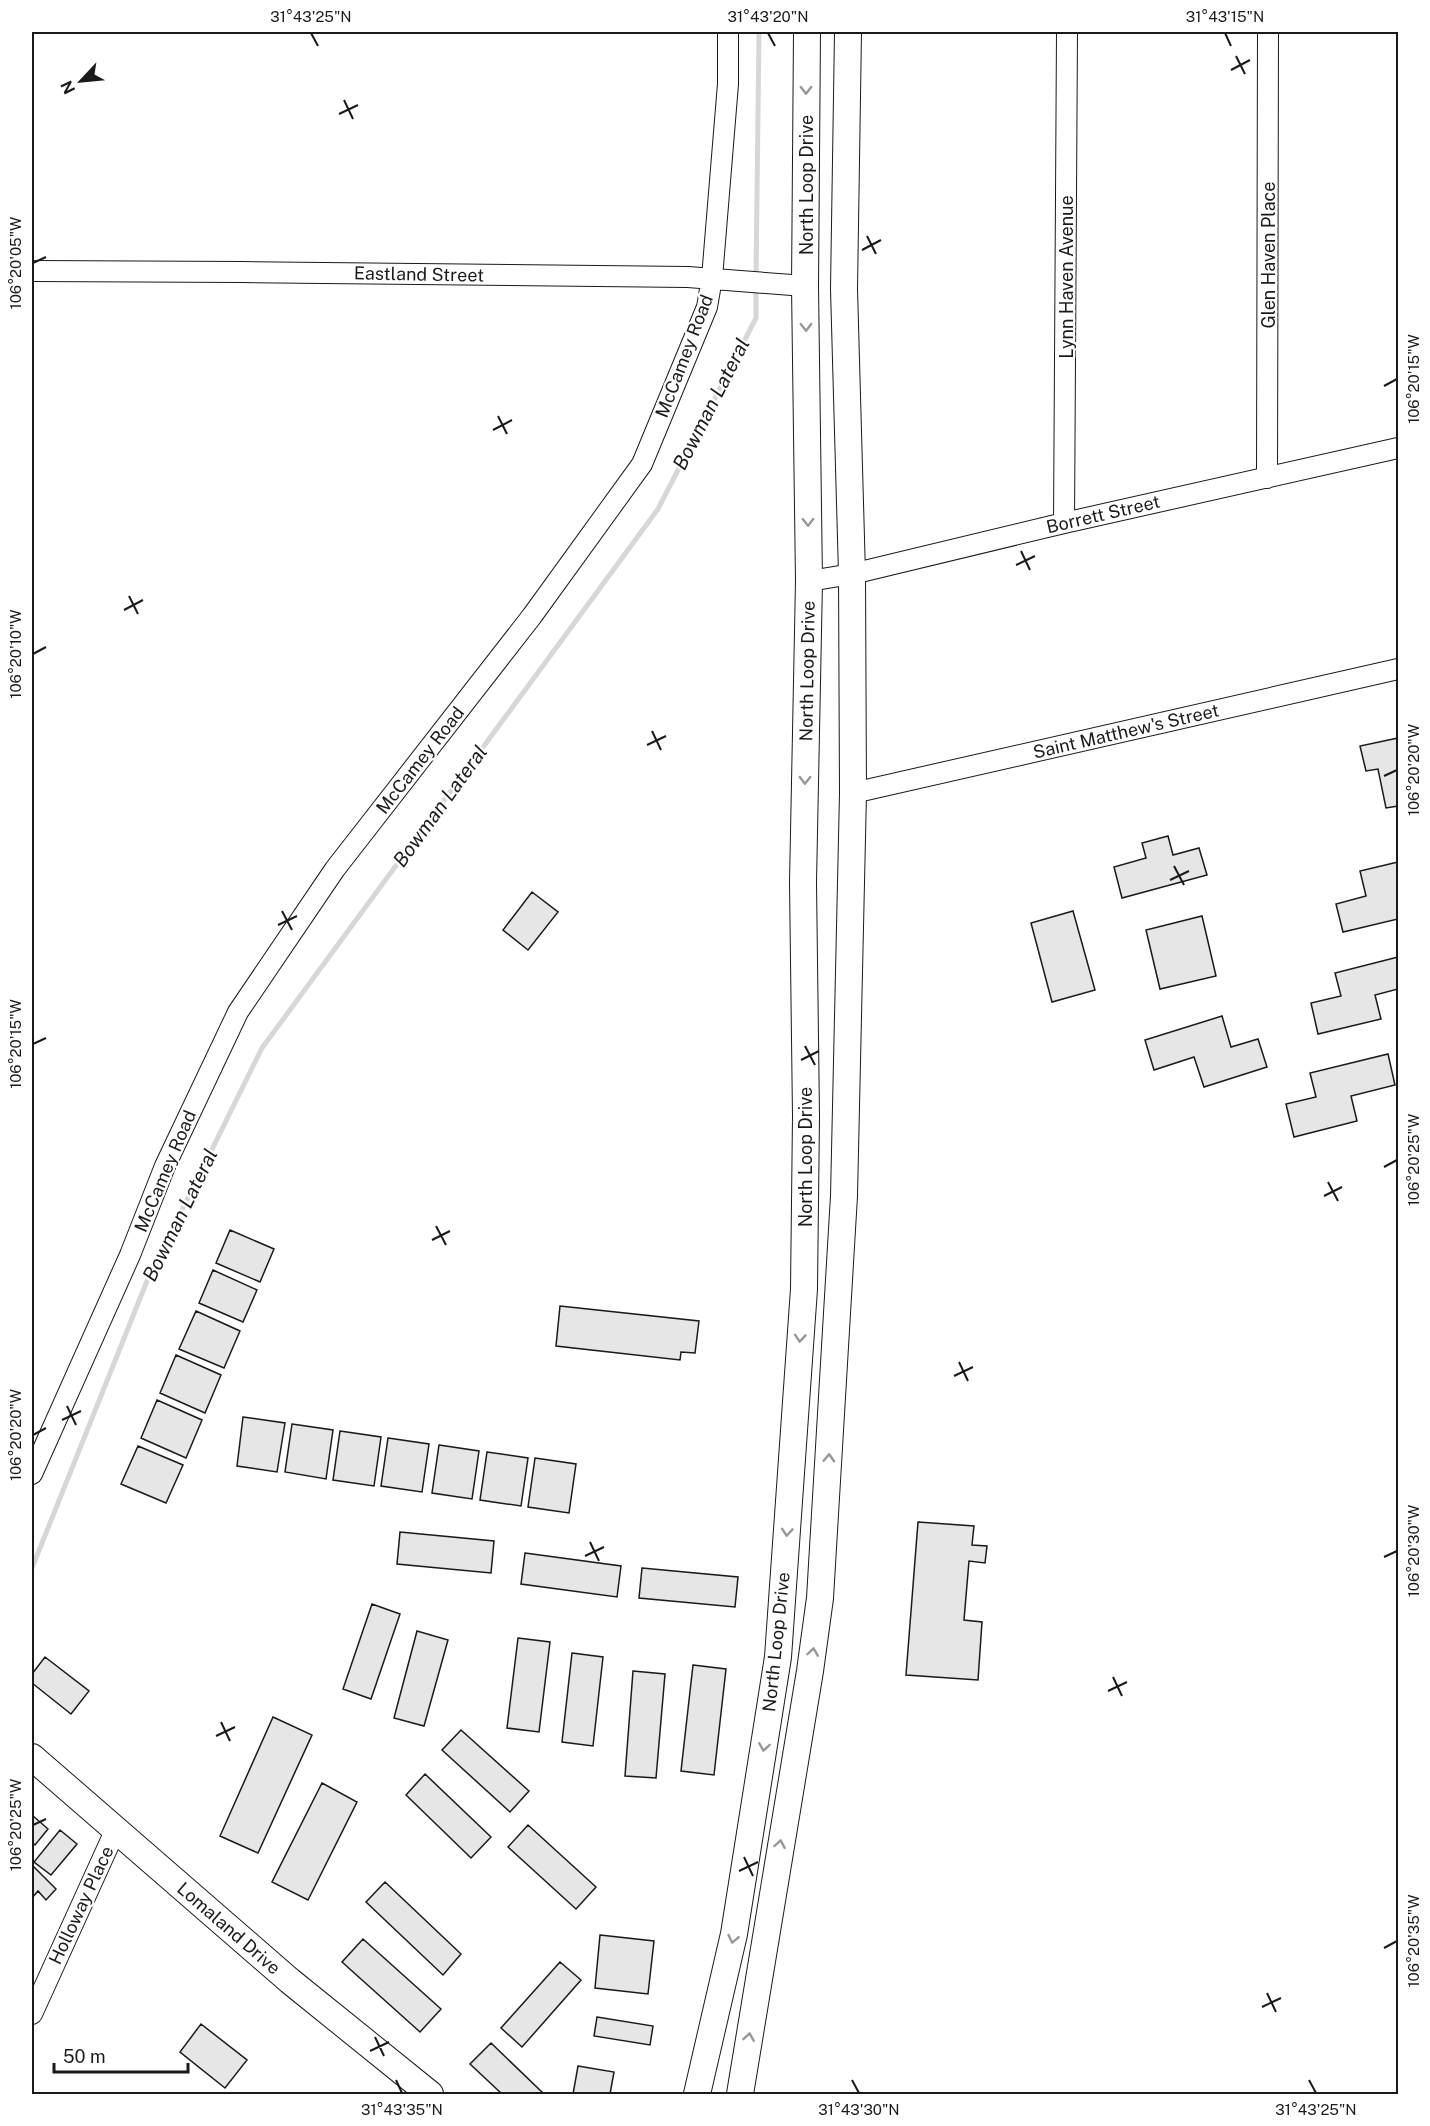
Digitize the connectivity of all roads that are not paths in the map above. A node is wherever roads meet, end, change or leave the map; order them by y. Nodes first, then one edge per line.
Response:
1 (728, 32) edge
2 (807, 32) edge
3 (848, 32) edge
4 (1067, 32) edge
5 (1268, 32) edge
6 (32, 272) edge
7 (718, 279) junction
8 (805, 286) junction
9 (1398, 448) edge
10 (1268, 478) junction
11 (1064, 523) junction
12 (852, 574) junction
13 (809, 581) junction
14 (1398, 669) edge
15 (853, 793) junction
16 (806, 1116) junction
17 (847, 1124) junction
18 (32, 1474) edge
19 (32, 1757) edge
20 (116, 1829) junction
21 (32, 2014) edge
22 (430, 2094) edge
23 (697, 2094) edge
24 (740, 2094) edge

1 - 7 street, McCamey Road
2 -> 8 main road, North Loop Drive
3 - 12 main road, North Loop Drive
4 - 11 street, Lynn Haven Avenue
5 - 10 street, Glen Haven Place
6 - 7 street, Eastland Street
7 - 8 street, Eastland Street
7 - 18 street, McCamey Road
8 -> 13 main road, North Loop Drive
9 - 10 street, Borrett Street
10 - 11 street, Borrett Street
11 - 12 street, Borrett Street
12 - 13 street, Borrett Street
12 - 15 main road, North Loop Drive
13 -> 16 main road, North Loop Drive
14 - 15 street, Saint Matthew's Street
15 - 17 main road, North Loop Drive
16 - 17 main road
16 -> 23 main road, North Loop Drive
24 -> 17 main road, North Loop Drive
19 - 20 main road, Lomaland Drive
20 - 21 street, Holloway Place
20 - 22 main road, Lomaland Drive

